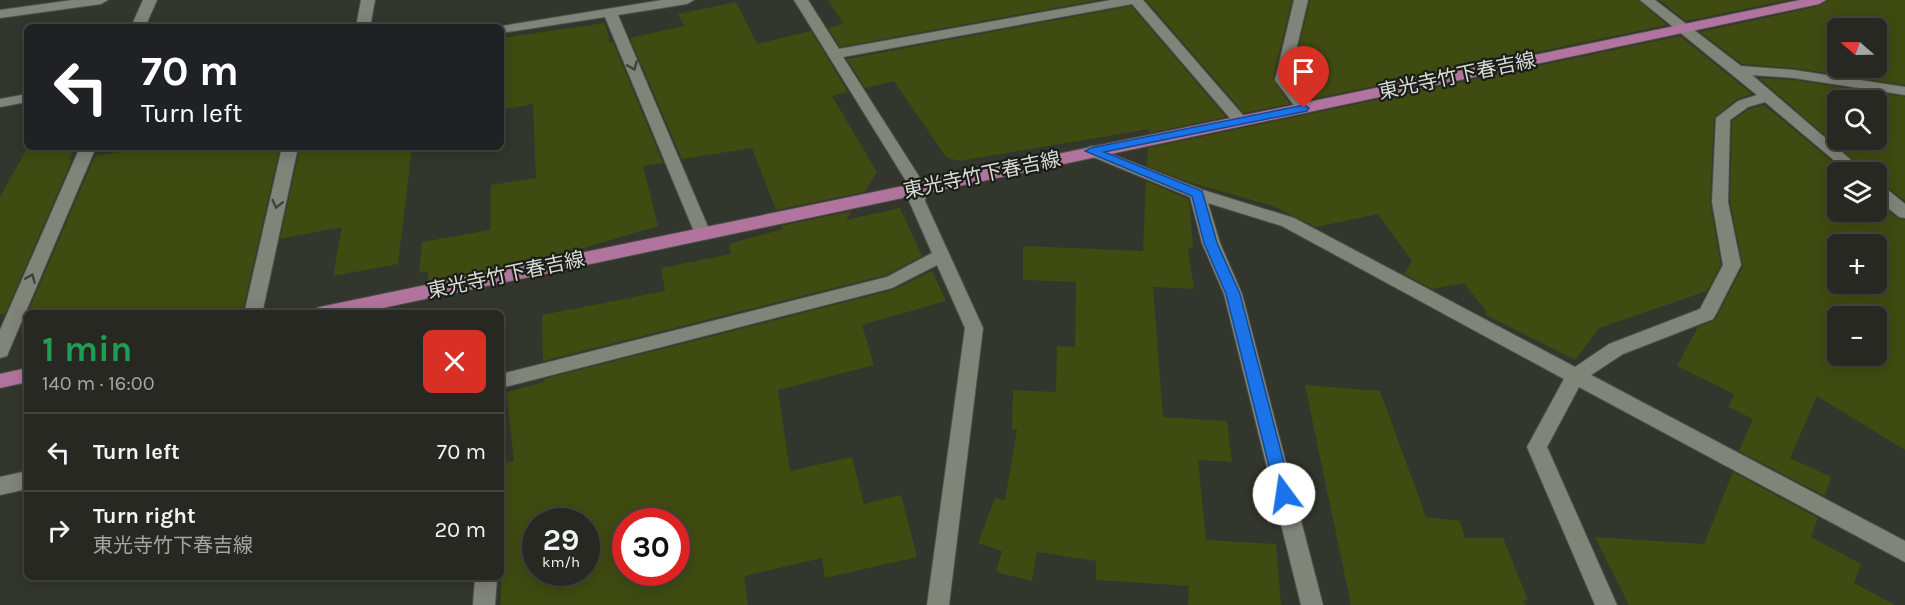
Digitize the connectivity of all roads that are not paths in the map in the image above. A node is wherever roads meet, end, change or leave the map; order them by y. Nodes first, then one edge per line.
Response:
1 (101, 0) edge
2 (150, 0) edge
3 (368, 0) edge
4 (687, 0) edge
5 (801, 0) edge
6 (1135, 0) edge
7 (1301, 0) edge
8 (1647, 0) edge
9 (1820, 0) edge
10 (610, 12) junction
11 (0, 14) edge
12 (139, 24) edge
13 (364, 24) edge
14 (504, 29) edge
15 (1683, 29) junction
16 (836, 54) junction
17 (1737, 70) junction
18 (1905, 91) edge
19 (1768, 96) junction
20 (24, 99) edge
21 (0, 103) edge
22 (1304, 108) junction
23 (1240, 121) junction
24 (87, 150) edge
25 (289, 150) edge
26 (1091, 151) junction
27 (1845, 162) edge
28 (919, 189) junction
29 (1197, 194) junction
30 (1887, 198) edge
31 (1905, 213) edge
32 (703, 234) junction
33 (941, 255) junction
34 (254, 310) edge
35 (339, 310) edge
36 (0, 351) edge
37 (24, 376) edge
38 (1575, 376) junction
39 (504, 380) edge
40 (0, 381) edge
41 (24, 481) edge
42 (0, 486) edge
43 (1905, 552) edge
44 (486, 580) edge
45 (484, 605) edge
46 (938, 605) edge
47 (1312, 605) edge
48 (1606, 605) edge

1 - 11 street
2 - 12 street
3 - 13 street
4 - 10 street
5 - 16 street
6 - 16 street
6 - 23 street
7 - 22 street
8 - 15 street
9 - 15 main road, 東光寺竹下春吉線
10 - 14 street
10 -> 32 street
15 - 17 street
15 - 22 main road, 東光寺竹下春吉線
16 - 28 street
17 - 18 street
17 - 19 street
19 - 27 street
19 - 38 street
20 - 21 street
22 - 23 main road, 東光寺竹下春吉線
23 - 26 main road, 東光寺竹下春吉線
36 -> 24 street
25 -> 34 street
26 - 28 main road, 東光寺竹下春吉線
26 - 29 street
28 - 32 main road, 東光寺竹下春吉線
28 - 33 street
29 - 38 street
29 - 47 street
30 - 31 street
32 - 35 main road, 東光寺竹下春吉線
33 - 39 street
33 - 46 street
37 - 40 main road
38 - 43 street
38 - 48 street
41 - 42 street
44 - 45 street

